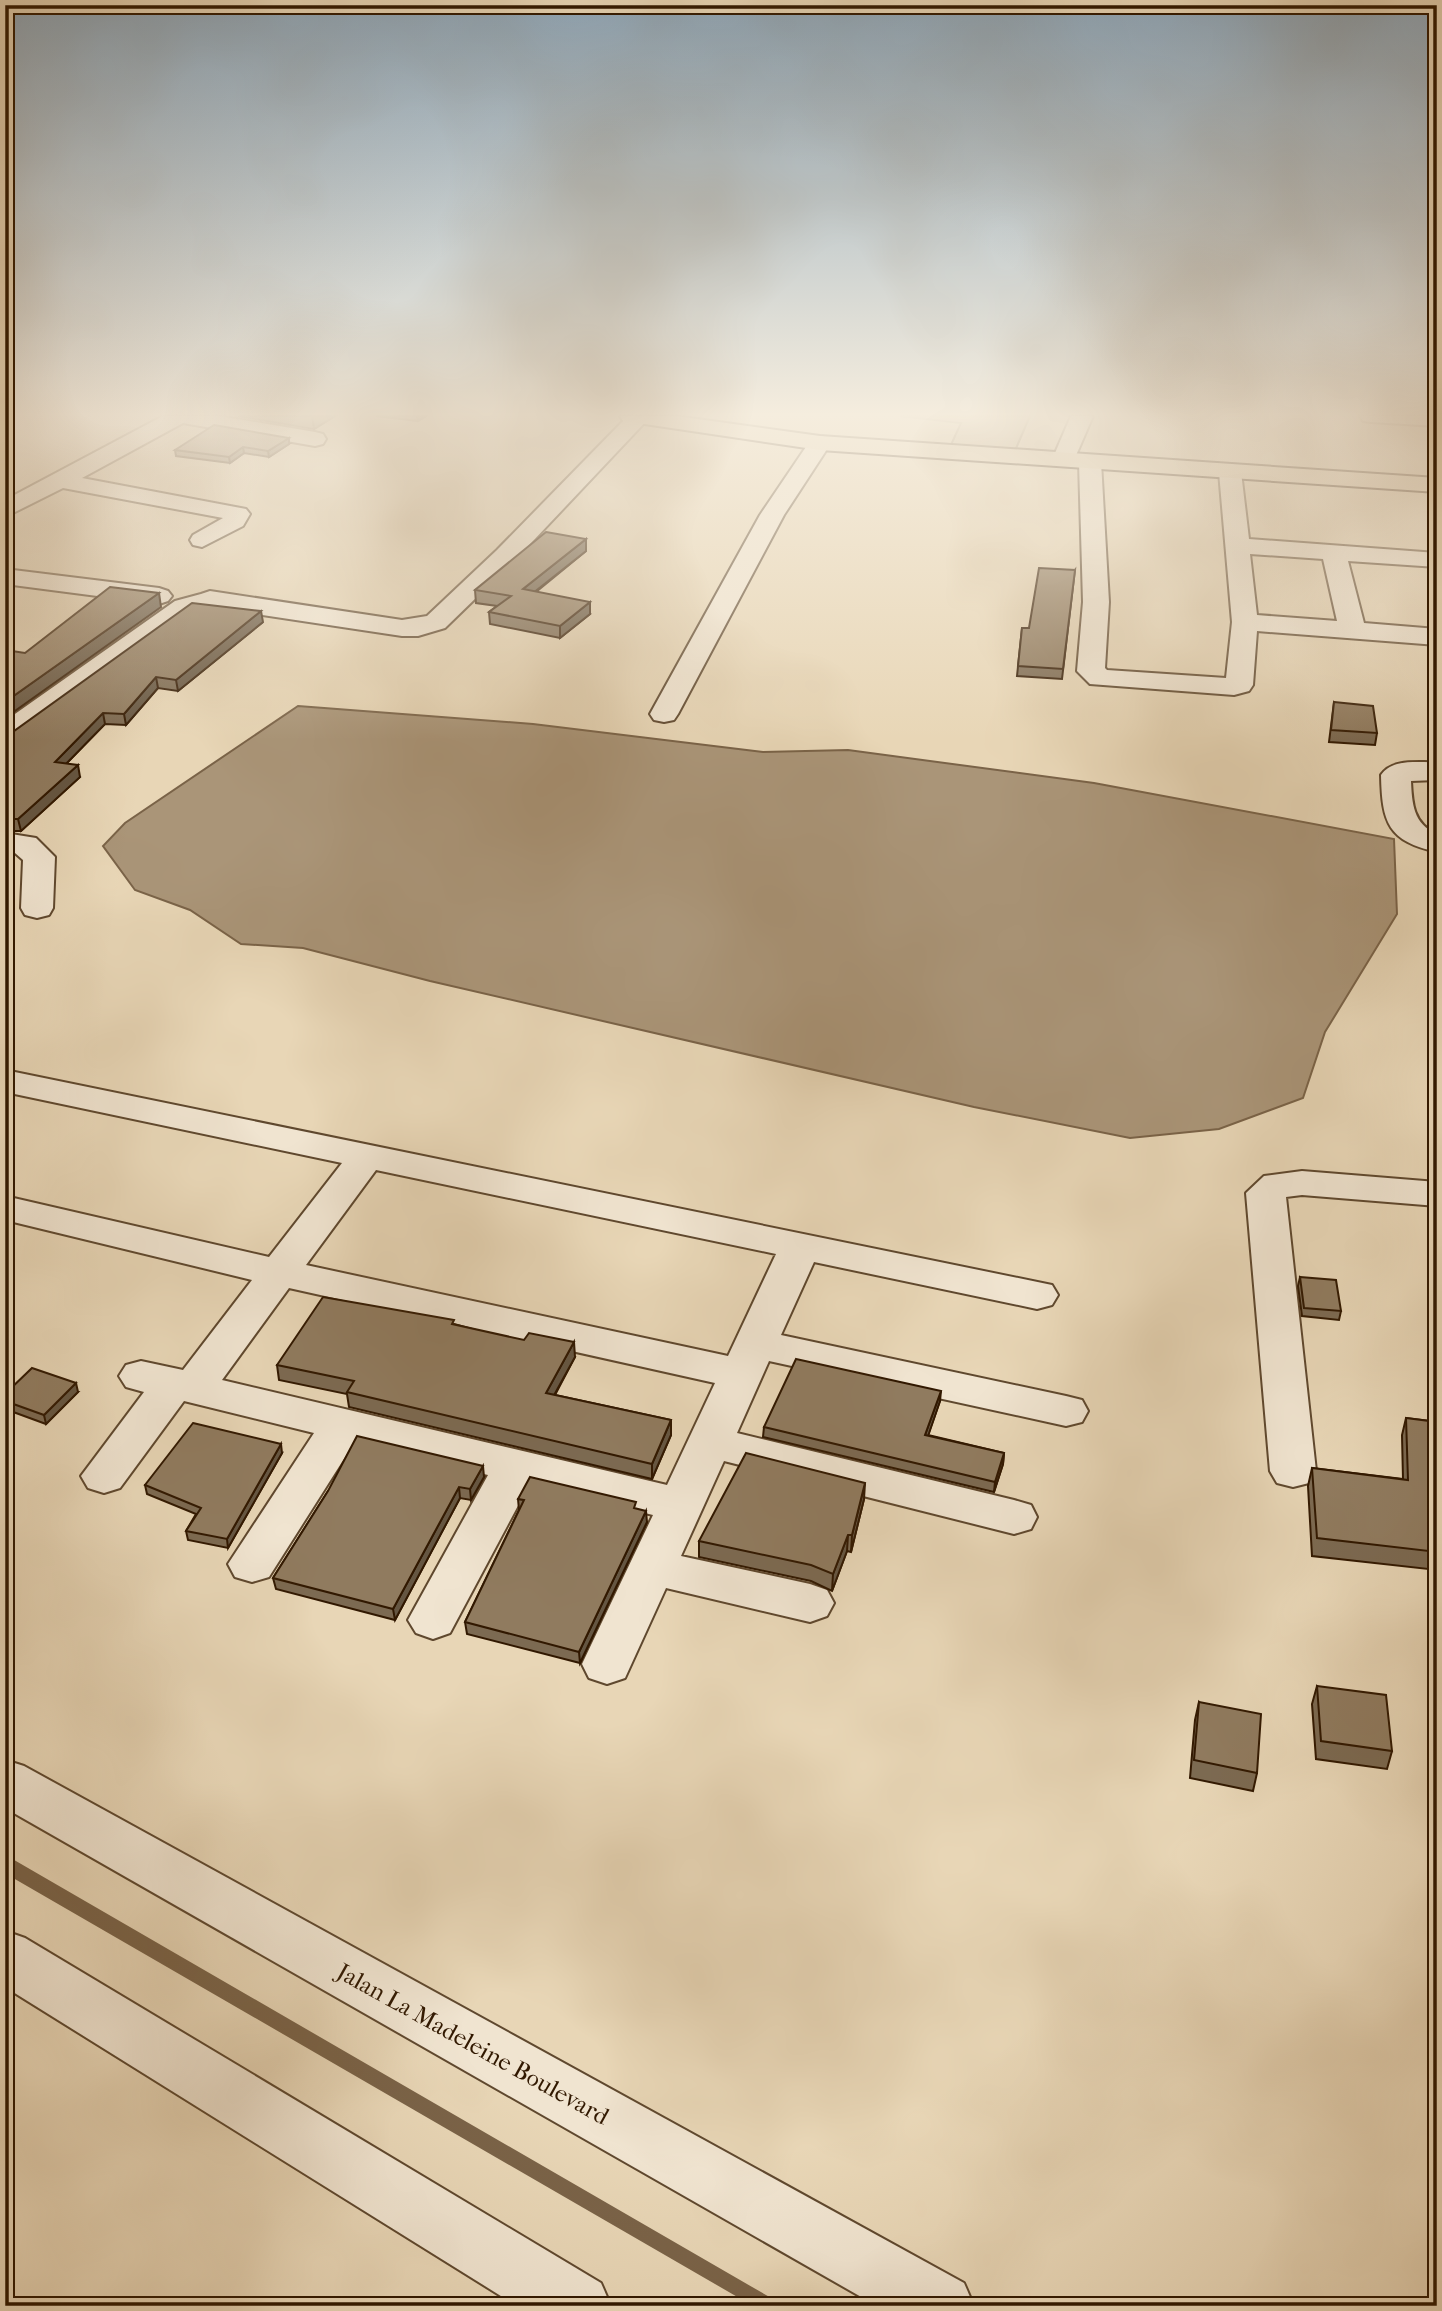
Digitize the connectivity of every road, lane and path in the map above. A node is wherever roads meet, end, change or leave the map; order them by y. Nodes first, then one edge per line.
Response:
1 (230, 524) edge
2 (535, 524) edge
3 (767, 524) edge
4 (1093, 524) edge
5 (1236, 524) edge
6 (202, 540) dead end
7 (1238, 546) junction
8 (1334, 554) junction
9 (1437, 561) edge
10 (5, 576) edge
11 (195, 601) junction
12 (1245, 622) junction
13 (1352, 630) junction
14 (1437, 638) edge
15 (664, 714) dead end
16 (5, 734) edge
17 (1437, 771) edge
18 (5, 842) edge
19 (1437, 843) edge
20 (37, 908) dead end
21 (5, 1081) edge
22 (366, 1157) junction
23 (1437, 1194) edge
24 (5, 1208) edge
25 (801, 1245) junction
26 (280, 1273) junction
27 (1037, 1294) dead end
28 (749, 1359) junction
29 (169, 1382) junction
30 (1066, 1411) dead end
31 (343, 1424) junction
32 (710, 1442) junction
33 (516, 1466) junction
34 (1293, 1471) dead end
35 (104, 1475) dead end
36 (681, 1504) junction
37 (1014, 1517) dead end
38 (252, 1564) dead end
39 (652, 1567) junction
40 (810, 1603) dead end
41 (433, 1620) dead end
42 (607, 1664) dead end
43 (5, 1782) edge
44 (5, 1956) edge
45 (578, 2306) edge
46 (941, 2306) edge

1 - 6 street
2 - 11 street
3 - 15 street
4 - 12 street
5 - 7 street
7 - 8 street
7 - 12 street
8 - 9 street
8 - 13 street
10 - 11 street
11 - 16 street
12 - 13 street
13 - 14 street
17 - 19 street
18 - 20 street
21 - 22 street
22 - 25 street
22 - 26 street
23 - 34 street
24 - 26 street
25 - 27 street
25 - 28 street
26 - 28 street
26 - 29 street
28 - 30 street
28 - 32 street
29 - 31 street
29 - 35 street
31 - 33 street
31 - 38 street
32 - 36 street
32 - 37 street
33 - 36 street
33 - 41 street
36 - 39 street
39 - 40 street
39 - 42 street
43 - 46 street, Jalan La Madeleine Boulevard
44 - 45 street

